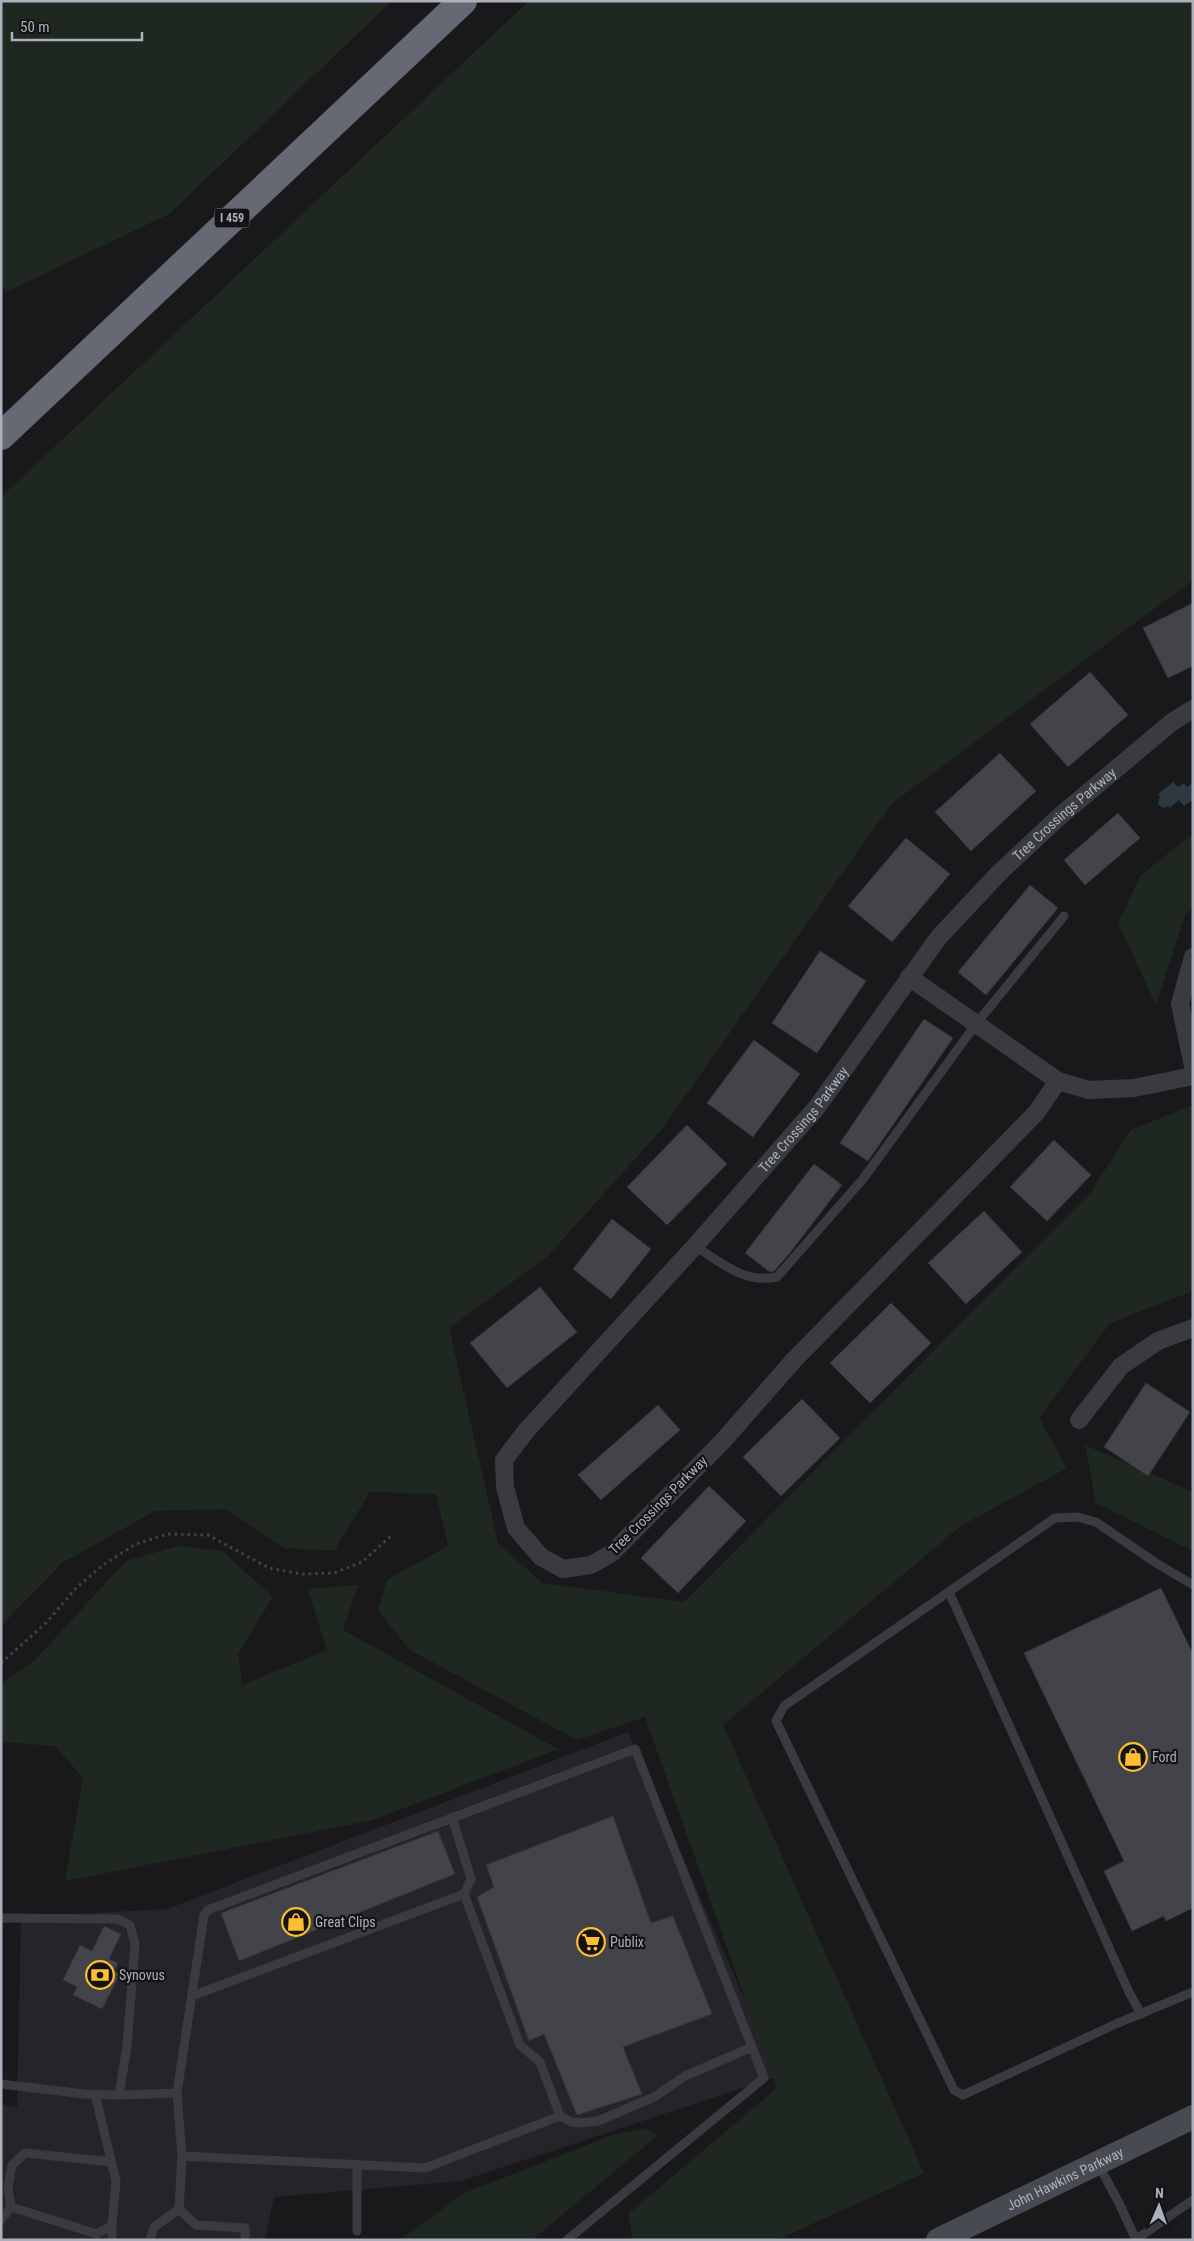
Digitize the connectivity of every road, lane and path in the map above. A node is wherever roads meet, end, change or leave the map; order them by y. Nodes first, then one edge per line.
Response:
1 (463, 1) edge
2 (1, 436) edge
3 (1193, 709) edge
4 (1064, 916) dead end
5 (1193, 957) edge
6 (910, 976) junction
7 (976, 1024) junction
8 (1193, 1066) edge
9 (1193, 1076) edge
10 (1058, 1081) junction
11 (695, 1246) junction
12 (1193, 1328) edge
13 (1079, 1420) dead end
14 (391, 1536) dead end
15 (1193, 1586) edge
16 (948, 1592) junction
17 (1, 1663) edge
18 (452, 1817) junction
19 (464, 1894) junction
20 (1, 1918) edge
21 (1193, 1992) edge
22 (192, 1996) junction
23 (1141, 2014) junction
24 (752, 2047) junction
25 (1, 2084) edge
26 (177, 2093) junction
27 (95, 2094) junction
28 (119, 2095) junction
29 (560, 2116) junction
30 (1193, 2117) edge
31 (182, 2156) junction
32 (112, 2162) junction
33 (1097, 2163) junction
34 (357, 2165) junction
35 (1193, 2200) edge
36 (11, 2207) junction
37 (179, 2209) junction
38 (1, 2220) edge
39 (112, 2226) junction
40 (357, 2230) dead end
41 (112, 2240) edge
42 (150, 2240) edge
43 (245, 2240) edge
44 (566, 2240) edge
45 (938, 2240) edge
46 (1136, 2240) edge

1 - 2 highway, I 459
3 - 6 street, Tree Crossings Parkway
4 - 7 lane
5 - 8 street
6 - 7 street
6 - 11 street, Tree Crossings Parkway
7 - 10 street
7 - 11 lane
9 - 10 street
10 - 11 street, Tree Crossings Parkway
12 - 13 street
14 - 17 path
15 - 16 lane
16 - 23 lane
16 - 23 lane
18 - 19 lane
18 - 22 lane
18 - 24 lane
19 - 22 lane
19 - 29 lane
20 - 28 lane
21 - 23 lane
22 - 26 lane
24 - 29 lane
24 - 44 lane
25 - 27 lane
26 - 28 lane
26 - 31 lane
27 - 28 lane
27 - 32 lane
29 - 34 lane
30 - 33 main road, John Hawkins Parkway
31 - 34 lane
31 - 37 lane
32 - 36 lane
32 - 39 lane
33 - 45 main road, John Hawkins Parkway
33 - 46 lane
34 - 40 lane
35 - 46 lane
36 - 38 lane
36 - 39 lane
37 - 42 lane
37 - 43 lane
39 - 41 lane

